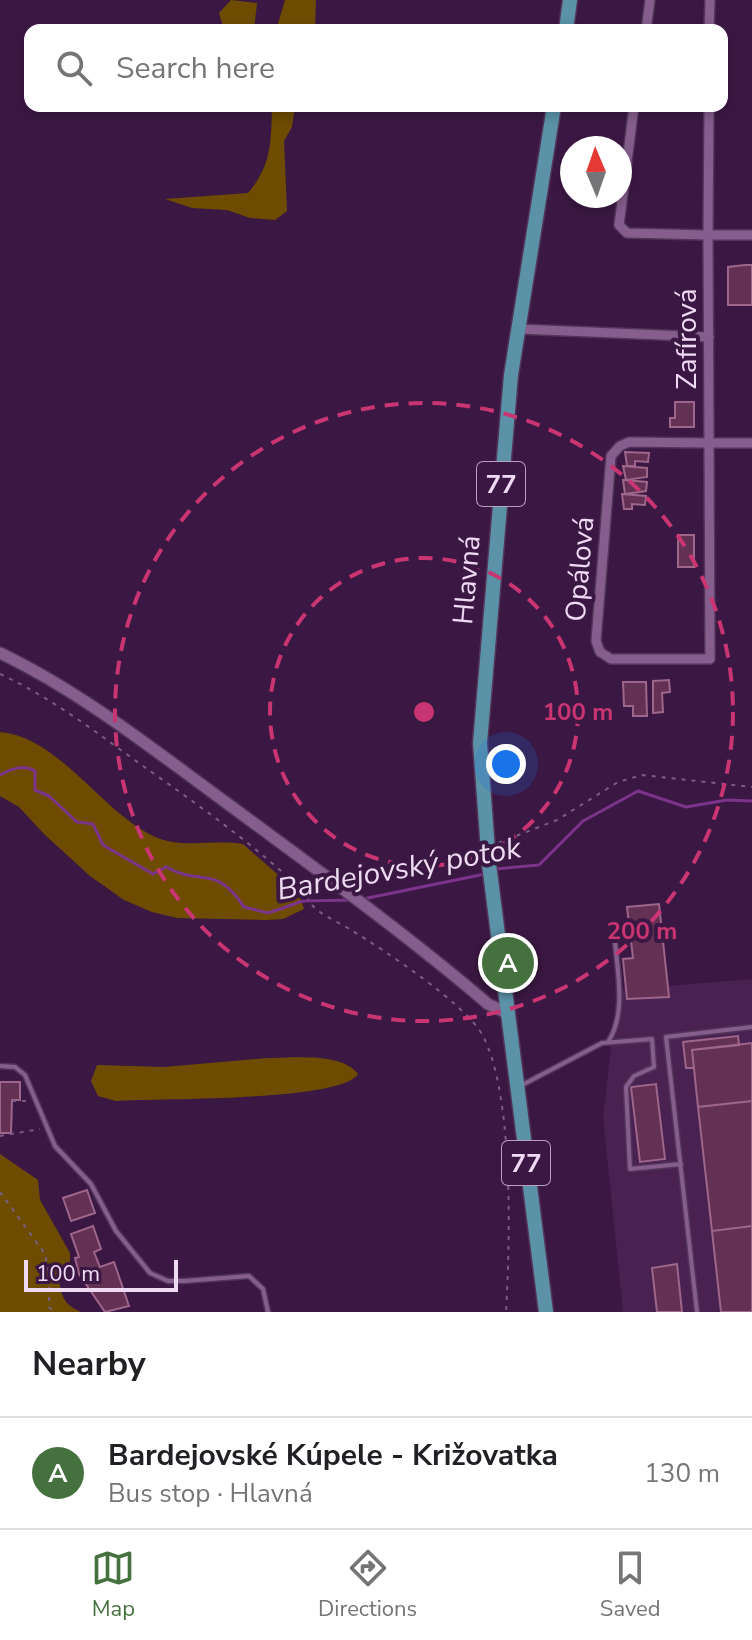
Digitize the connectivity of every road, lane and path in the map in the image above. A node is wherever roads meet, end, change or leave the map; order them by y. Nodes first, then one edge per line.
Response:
1 (570, 0) edge
2 (650, 0) edge
3 (710, 0) edge
4 (567, 24) edge
5 (647, 24) edge
6 (709, 24) edge
7 (553, 112) edge
8 (633, 112) edge
9 (709, 112) edge
10 (708, 235) junction
11 (752, 235) edge
12 (519, 329) junction
13 (709, 337) junction
14 (709, 443) junction
15 (752, 443) edge
16 (0, 653) edge
17 (0, 674) edge
18 (752, 787) edge
19 (487, 847) junction
20 (614, 930) dead end
21 (507, 1013) junction
22 (752, 1027) edge
23 (666, 1037) junction
24 (652, 1039) junction
25 (608, 1042) junction
26 (0, 1066) edge
27 (517, 1087) junction
28 (35, 1099) junction
29 (12, 1101) dead end
30 (45, 1128) junction
31 (0, 1136) edge
32 (681, 1164) junction
33 (0, 1192) edge
34 (54, 1312) edge
35 (268, 1312) edge
36 (506, 1312) edge
37 (546, 1312) edge
38 (697, 1312) edge

1 - 4 main road
2 - 5 street
3 - 6 street
7 - 12 main road, Hlavná / 77
8 - 10 street
9 - 10 street, Zafírová
10 - 11 street
10 - 13 street, Zafírová
12 - 13 street
12 - 19 main road, Hlavná / 77
13 - 14 street, Zafírová
14 - 14 street, Opálová
14 - 15 street
16 - 21 street
17 - 36 path
18 - 19 path
19 - 21 main road, Hlavná / 77
20 - 25 lane
21 - 27 main road, 77
22 - 23 lane
23 - 24 lane
23 - 32 lane
24 - 25 lane
24 - 32 lane
25 - 27 lane
26 - 28 lane
27 - 37 main road, 77
28 - 29 path
28 - 30 lane
30 - 31 path
30 - 35 lane
32 - 38 lane
33 - 34 path

